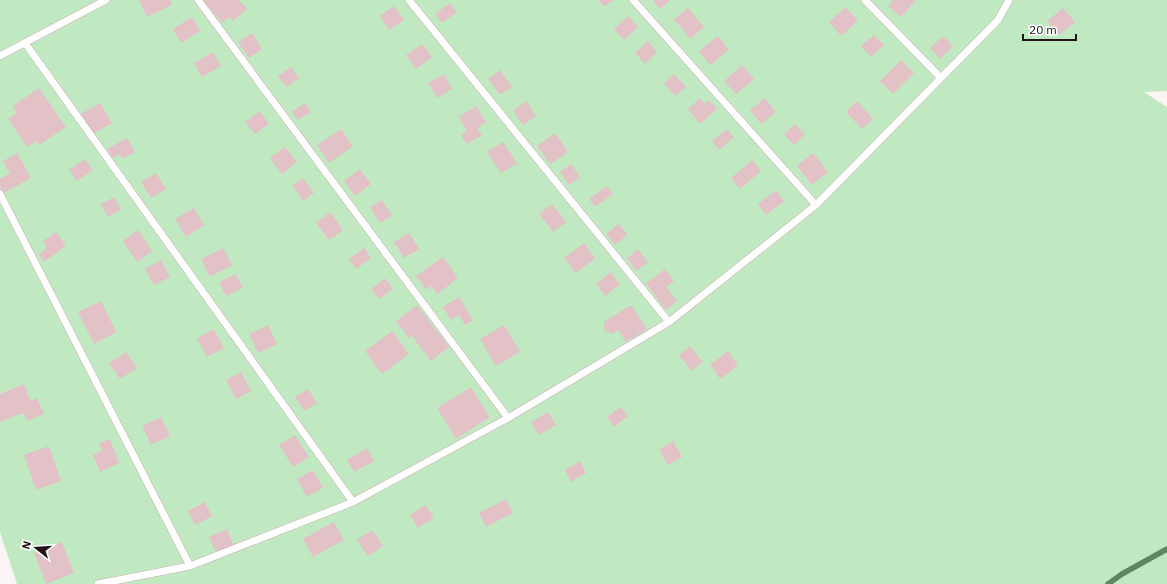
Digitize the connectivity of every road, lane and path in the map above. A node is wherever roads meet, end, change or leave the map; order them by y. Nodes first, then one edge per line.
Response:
1 (106, 0) edge
2 (198, 0) edge
3 (409, 0) edge
4 (633, 0) edge
5 (865, 0) edge
6 (1009, 0) edge
7 (25, 43) junction
8 (0, 56) edge
9 (941, 78) junction
10 (0, 194) edge
11 (816, 205) junction
12 (668, 322) junction
13 (508, 418) junction
14 (353, 502) junction
15 (190, 566) junction
16 (98, 584) edge

1 - 7 lane
2 - 13 lane
3 - 12 lane
4 - 11 lane
5 - 9 lane
6 - 9 lane
7 - 8 lane
7 - 14 lane
9 - 11 lane
10 - 15 lane
11 - 12 lane
12 - 13 lane
13 - 14 lane
14 - 15 lane
15 - 16 lane

